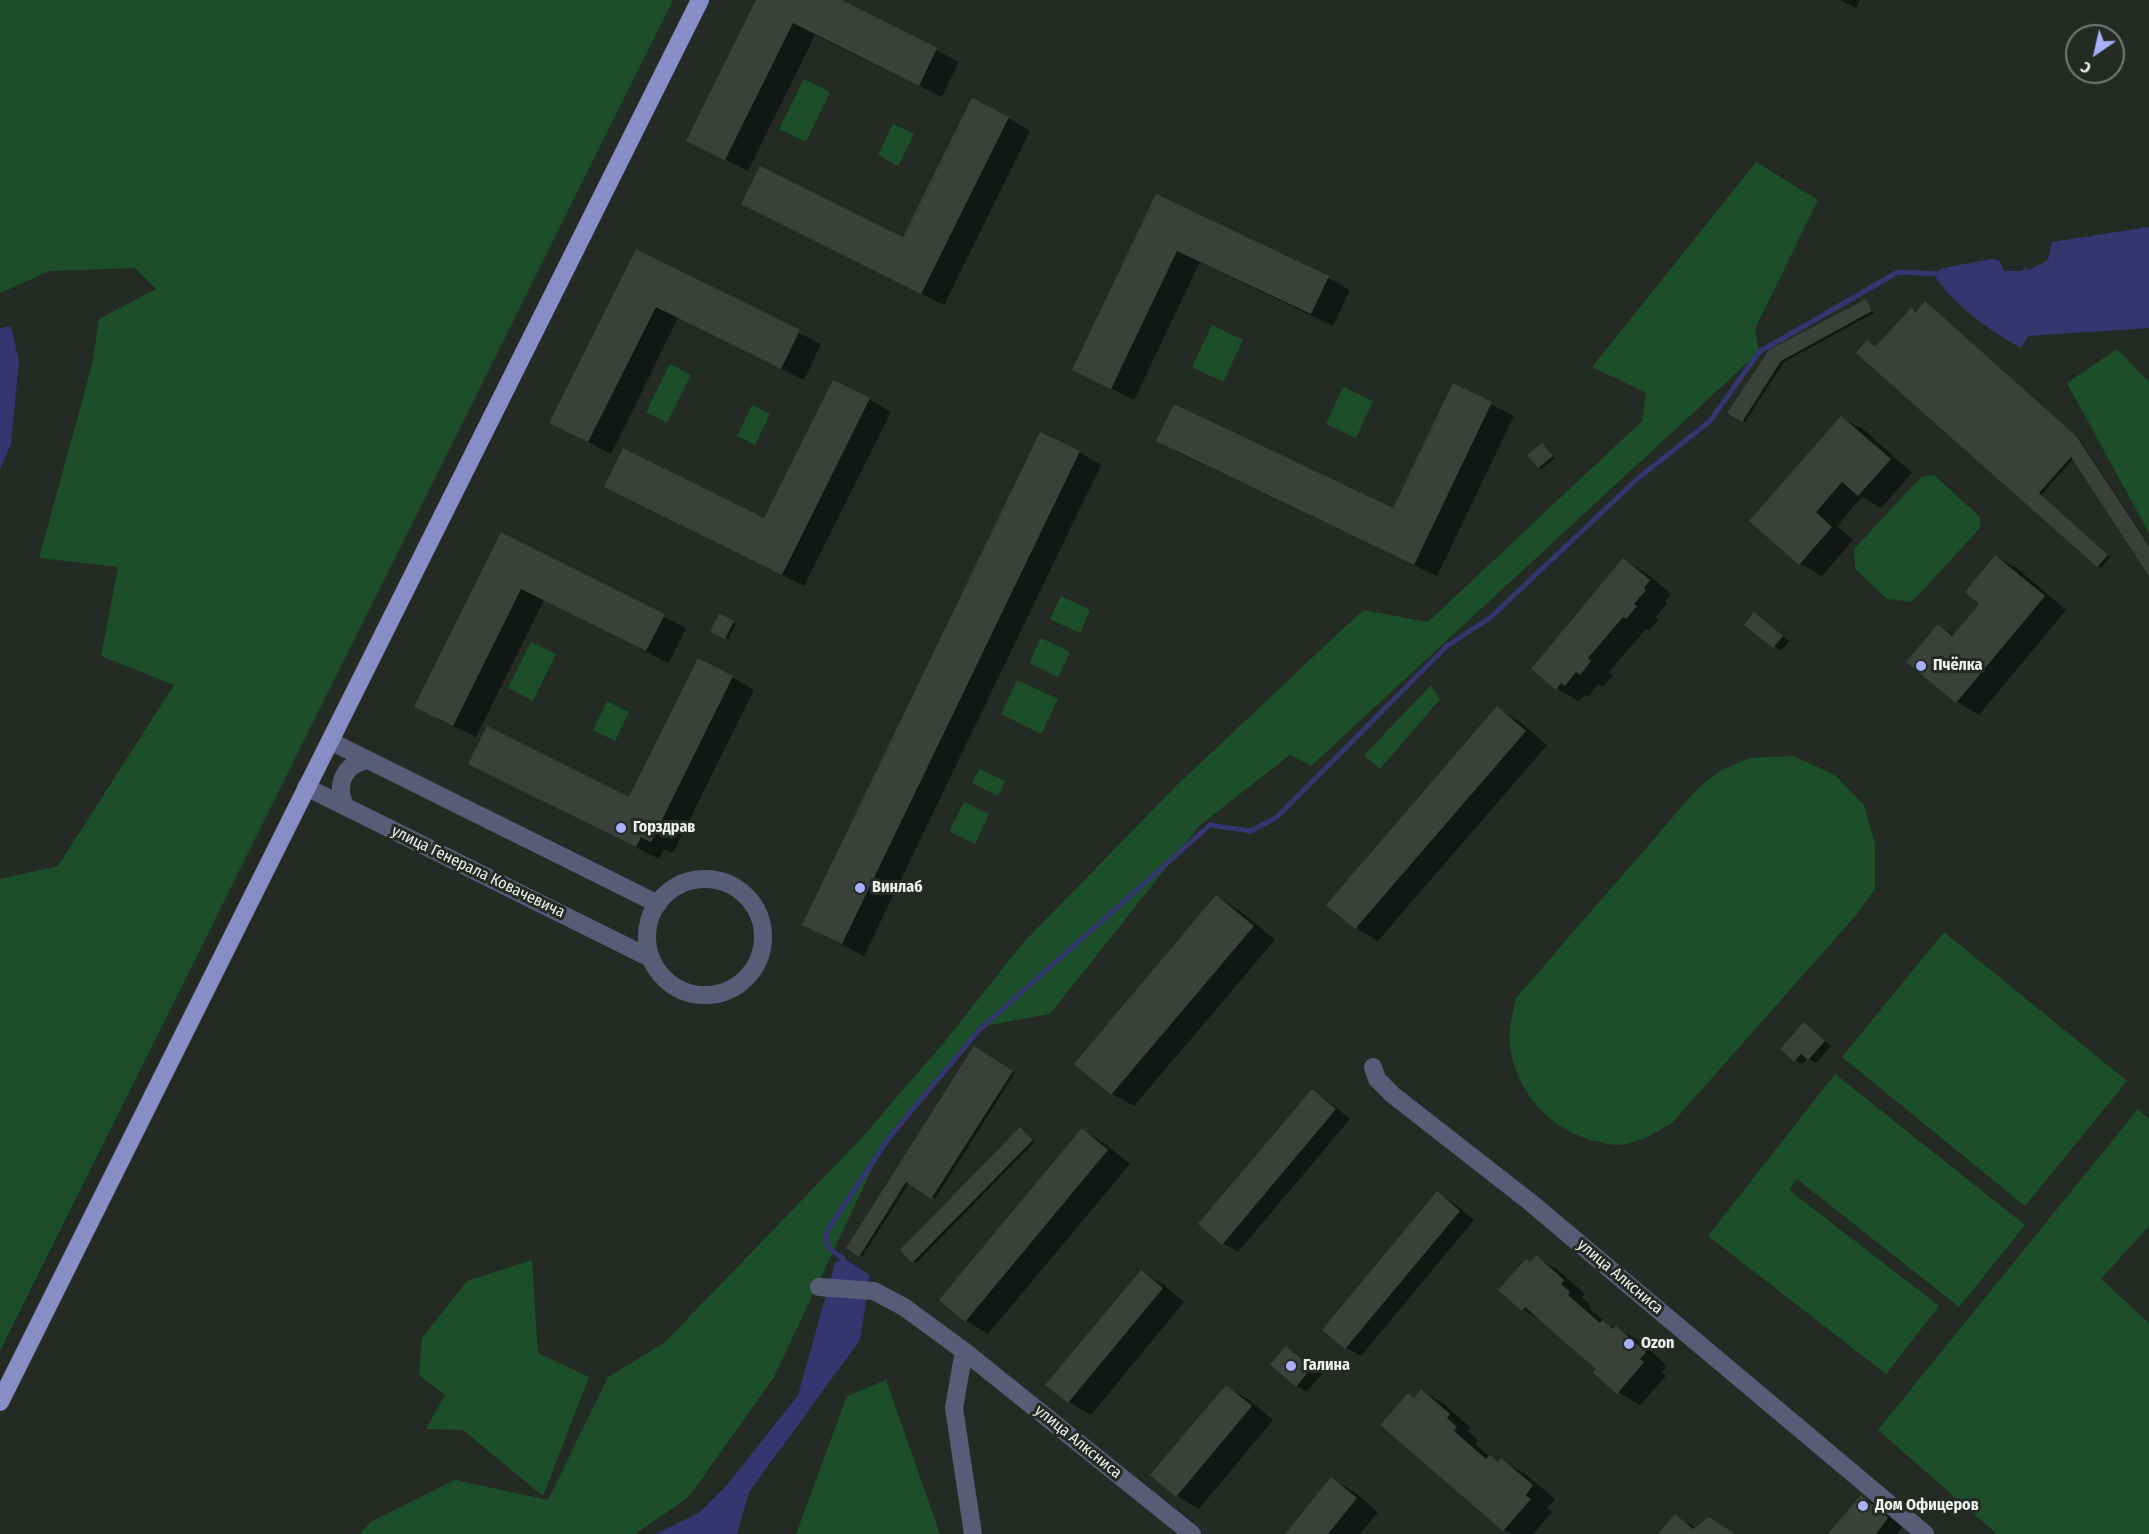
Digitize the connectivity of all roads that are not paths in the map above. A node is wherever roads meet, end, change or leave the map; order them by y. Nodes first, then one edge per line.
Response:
1 (700, 0) edge
2 (330, 741) junction
3 (368, 760) junction
4 (306, 787) junction
5 (345, 806) junction
6 (658, 903) junction
7 (650, 958) junction
8 (1373, 1067) dead end
9 (819, 1287) dead end
10 (964, 1351) junction
11 (0, 1402) edge
12 (973, 1534) edge
13 (1192, 1534) edge
14 (1925, 1534) edge

1 - 2 main road
2 - 3 street
2 - 4 main road
3 - 5 street
3 - 6 street
4 - 5 street, улица Генерала Ковачевича
4 - 11 main road
5 - 7 street, улица Генерала Ковачевича
6 - 7 street, улица Генерала Ковачевича
6 - 7 street, улица Генерала Ковачевича
8 - 14 street, улица Алксниса
9 - 10 street, улица Алксниса
10 - 12 street
10 - 13 street, улица Алксниса

